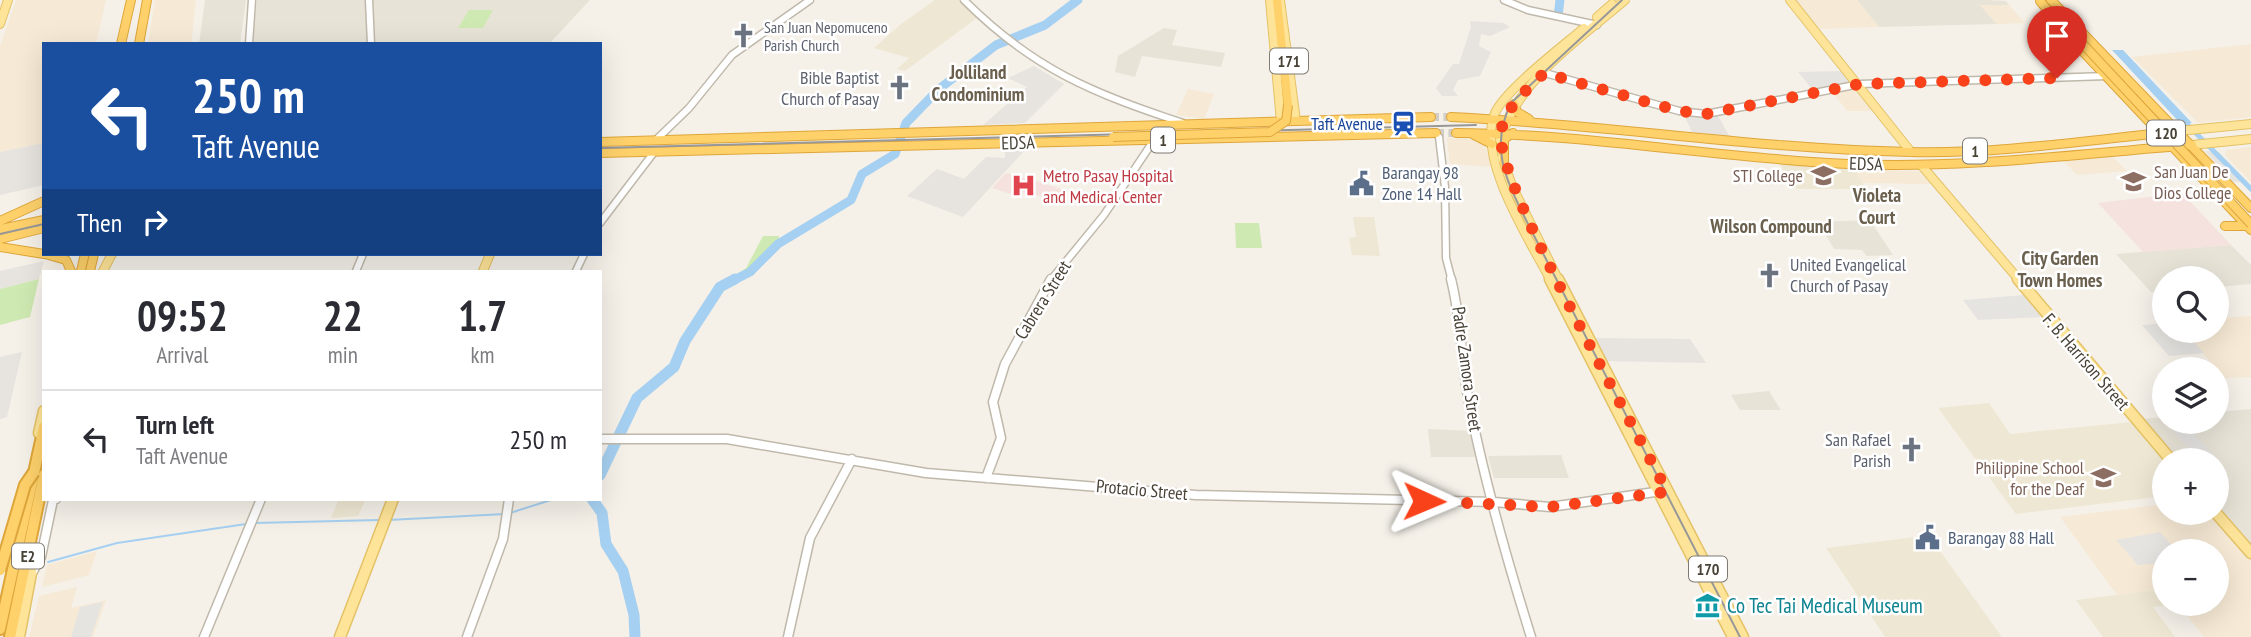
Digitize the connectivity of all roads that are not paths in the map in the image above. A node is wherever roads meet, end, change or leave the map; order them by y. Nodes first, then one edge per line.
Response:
1 (8, 0) edge
2 (134, 0) edge
3 (145, 0) edge
4 (252, 0) edge
5 (369, 0) edge
6 (810, 0) edge
7 (964, 0) edge
8 (1504, 0) edge
9 (1625, 0) edge
10 (1790, 0) edge
11 (2040, 0) edge
12 (2050, 0) edge
13 (1276, 1) edge
14 (1612, 4) dead end
15 (1594, 23) junction
16 (0, 24) edge
17 (1583, 33) joint
18 (125, 42) edge
19 (136, 42) edge
20 (249, 42) edge
21 (371, 42) edge
22 (2083, 42) junction
23 (1541, 72) junction
24 (2106, 76) junction
25 (1860, 84) junction
26 (1514, 104) junction
27 (1280, 105) junction
28 (1294, 105) junction
29 (2158, 109) junction
30 (2139, 110) junction
31 (1431, 117) tunnel mouth
32 (1451, 117) tunnel mouth
33 (1494, 118) junction
34 (1505, 119) junction
35 (1296, 121) junction
36 (1536, 121) junction
37 (1281, 122) junction
38 (1187, 124) junction
39 (2251, 124) edge
40 (2183, 131) junction
41 (1496, 132) junction
42 (2159, 132) junction
43 (1513, 133) junction
44 (1438, 135) joint
45 (2251, 139) edge
46 (656, 140) junction
47 (1154, 140) junction
48 (887, 141) junction
49 (602, 142) edge
50 (1492, 144) junction
51 (2038, 144) junction
52 (2196, 144) junction
53 (2173, 146) junction
54 (1791, 147) junction
55 (654, 151) junction
56 (1912, 152) junction
57 (602, 153) edge
58 (1780, 158) junction
59 (2052, 158) junction
60 (2186, 160) junction
61 (2206, 160) junction
62 (1504, 163) junction
63 (1922, 166) junction
64 (42, 202) edge
65 (2251, 208) edge
66 (42, 220) edge
67 (602, 220) edge
68 (0, 221) edge
69 (2250, 224) edge
70 (2225, 226) dead end
71 (42, 228) edge
72 (0, 229) edge
73 (0, 239) edge
74 (0, 247) edge
75 (42, 253) edge
76 (53, 256) edge
77 (71, 270) edge
78 (42, 420) edge
79 (602, 439) edge
80 (42, 445) edge
81 (2161, 448) edge
82 (852, 459) junction
83 (39, 473) edge
84 (986, 478) junction
85 (1663, 491) junction
86 (42, 499) edge
87 (54, 501) edge
88 (260, 501) edge
89 (392, 501) edge
90 (509, 502) edge
91 (1494, 502) junction
92 (2226, 525) edge
93 (2251, 553) edge
94 (0, 570) edge
95 (31, 573) junction
96 (1718, 599) junction
97 (0, 610) edge
98 (0, 629) edge
99 (10, 637) edge
100 (19, 637) edge
101 (204, 637) edge
102 (340, 637) edge
103 (467, 637) edge
104 (788, 637) edge
105 (1531, 637) edge
106 (1732, 637) edge
107 (1743, 637) edge

1 - 16 main road
2 - 18 highway
3 - 19 highway
4 - 20 street
5 - 21 street
6 - 46 street
7 - 38 street
8 - 15 street
9 - 15 main road
10 - 25 main road
11 - 22 highway, 120
11 - 24 highway
12 - 22 highway, 120
12 - 29 highway
13 - 27 main road, 171
13 - 28 main road, 171
13 - 48 highway, bridge
14 - 15 main road
15 - 17 main road
17 - 23 main road
22 - 69 highway, 120, bridge
23 - 25 street
23 - 26 main road
23 - 33 main road
24 - 25 street
24 - 30 highway
25 - 56 main road
26 - 34 main road
26 - 36 highway
27 - 28 main road
27 - 37 main road, 171
28 - 35 main road, 171
29 - 30 highway
29 - 40 highway
30 - 42 highway
31 - 35 highway, EDSA / 1
32 - 33 highway, EDSA / 1
33 - 34 highway, EDSA / 1
33 - 41 main road, 170
34 - 36 highway, EDSA / 1
34 - 41 main road, 170
35 - 37 highway, EDSA / 1
36 - 54 highway, EDSA / 1
37 - 38 highway, EDSA / 1
38 - 48 highway, EDSA / 1
39 - 40 main road
40 - 42 highway, EDSA / 1
40 - 52 highway
41 - 43 highway, EDSA / 1
41 - 50 main road, 170
41 - 50 highway, EDSA / 1
41 - 62 main road, 170
42 - 51 highway, EDSA / 1
42 - 53 highway
43 - 58 highway, EDSA / 1
43 - 62 highway
44 - 47 highway, EDSA / 1
44 - 91 street, Padre Zamora Street
45 - 52 main road
46 - 48 highway, EDSA / 1
46 - 49 highway, EDSA / 1
47 - 48 highway, EDSA / 1
47 - 84 street, Cabrera Street
48 - 55 highway, EDSA / 1
50 - 85 main road, 170
51 - 56 highway, EDSA / 1
51 - 59 highway
52 - 53 highway, EDSA / 1
52 - 61 highway, 120
53 - 59 highway, EDSA / 1
53 - 60 highway, 120
54 - 56 highway, EDSA / 1
54 - 58 highway
55 - 57 highway, EDSA / 1
55 - 67 street
58 - 63 highway, EDSA / 1
59 - 63 highway, EDSA / 1
60 - 61 highway
60 - 69 highway, 120
61 - 65 highway, 120
62 - 85 main road, 170
63 - 81 main road, F. B. Harrison Street
64 - 68 highway
66 - 72 highway
69 - 70 highway
71 - 73 highway
74 - 75 highway
76 - 77 highway
78 - 97 main road
79 - 82 street, Protacio Street
80 - 83 highway, E2
82 - 84 street, Protacio Street
82 - 104 street
83 - 94 highway, bridge
83 - 98 highway, E2
83 - 99 highway, E2
84 - 91 street, Protacio Street
85 - 91 street, Protacio Street
85 - 96 main road, 170
86 - 95 main road
87 - 95 street
88 - 101 street
89 - 102 main road
90 - 103 street
91 - 105 street, Padre Zamora Street
92 - 93 main road
95 - 100 main road
96 - 106 main road, 170
96 - 107 main road, 170

